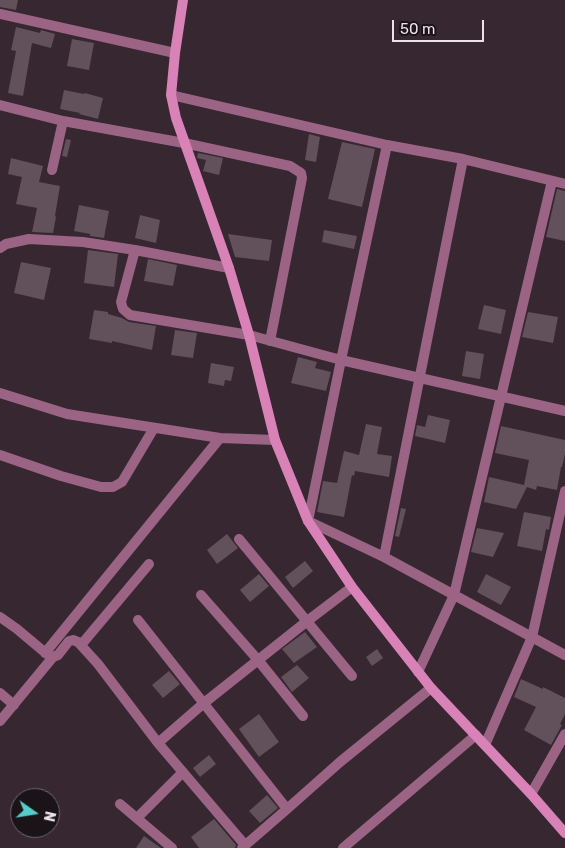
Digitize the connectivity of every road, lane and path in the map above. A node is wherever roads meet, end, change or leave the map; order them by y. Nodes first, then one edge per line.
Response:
1 (183, 0) edge
2 (0, 14) edge
3 (175, 52) junction
4 (171, 95) junction
5 (0, 105) edge
6 (62, 121) junction
7 (184, 143) junction
8 (387, 145) junction
9 (463, 159) junction
10 (52, 170) dead end
11 (552, 181) junction
12 (565, 184) edge
13 (0, 248) edge
14 (135, 250) junction
15 (229, 268) junction
16 (249, 335) junction
17 (270, 341) junction
18 (341, 360) junction
19 (420, 378) junction
20 (0, 392) edge
21 (502, 396) junction
22 (565, 410) edge
23 (154, 428) junction
24 (220, 438) junction
25 (275, 440) junction
26 (0, 455) edge
27 (565, 491) edge
28 (308, 520) junction
29 (239, 540) dead end
30 (384, 557) junction
31 (149, 564) dead end
32 (352, 587) junction
33 (201, 595) dead end
34 (454, 595) junction
35 (0, 617) edge
36 (138, 620) dead end
37 (306, 622) junction
38 (532, 637) junction
39 (81, 645) junction
40 (49, 654) junction
41 (565, 655) edge
42 (258, 660) junction
43 (418, 672) junction
44 (352, 676) dead end
45 (431, 688) junction
46 (0, 692) edge
47 (204, 703) junction
48 (14, 705) junction
49 (303, 716) dead end
50 (0, 721) edge
51 (565, 734) edge
52 (476, 735) junction
53 (158, 742) junction
54 (485, 745) junction
55 (183, 772) junction
56 (532, 794) junction
57 (120, 804) dead end
58 (287, 810) junction
59 (137, 818) junction
60 (565, 833) edge
61 (243, 847) edge
62 (172, 848) edge
63 (343, 848) edge

1 - 3 street
2 - 3 street
3 - 4 street
4 - 7 street
4 - 8 street
5 - 6 street
6 - 7 street
6 - 10 street
7 - 15 street
7 - 17 street
8 - 9 street
8 - 18 street
9 - 11 street
9 - 19 street
11 - 12 street
11 - 21 street
13 - 14 street
14 - 15 street
14 - 16 street
15 - 16 street
16 - 17 street
16 - 25 street
17 - 18 street
18 - 19 street
18 - 28 street
19 - 21 street
19 - 30 street
20 - 23 street
21 - 22 street
21 - 34 street
23 - 24 street
23 - 26 street
24 - 25 street
24 - 40 street
25 - 28 street
27 - 38 street
28 - 30 street
28 - 32 street
29 - 37 street
30 - 34 street
31 - 39 street
32 - 37 street
32 - 43 street
33 - 42 street
34 - 38 street
34 - 43 street
35 - 40 street
36 - 47 street
37 - 42 street
37 - 44 street
38 - 41 street
38 - 54 street
39 - 40 street
39 - 53 street
40 - 48 street
42 - 47 street
42 - 49 street
43 - 45 street
45 - 52 street
45 - 58 street
46 - 48 street
47 - 53 street
47 - 58 street
48 - 50 street
51 - 56 street
52 - 54 street
52 - 63 street
53 - 55 street
54 - 56 street
55 - 59 street
55 - 61 street
56 - 60 street
57 - 59 street
58 - 61 street
59 - 62 street

